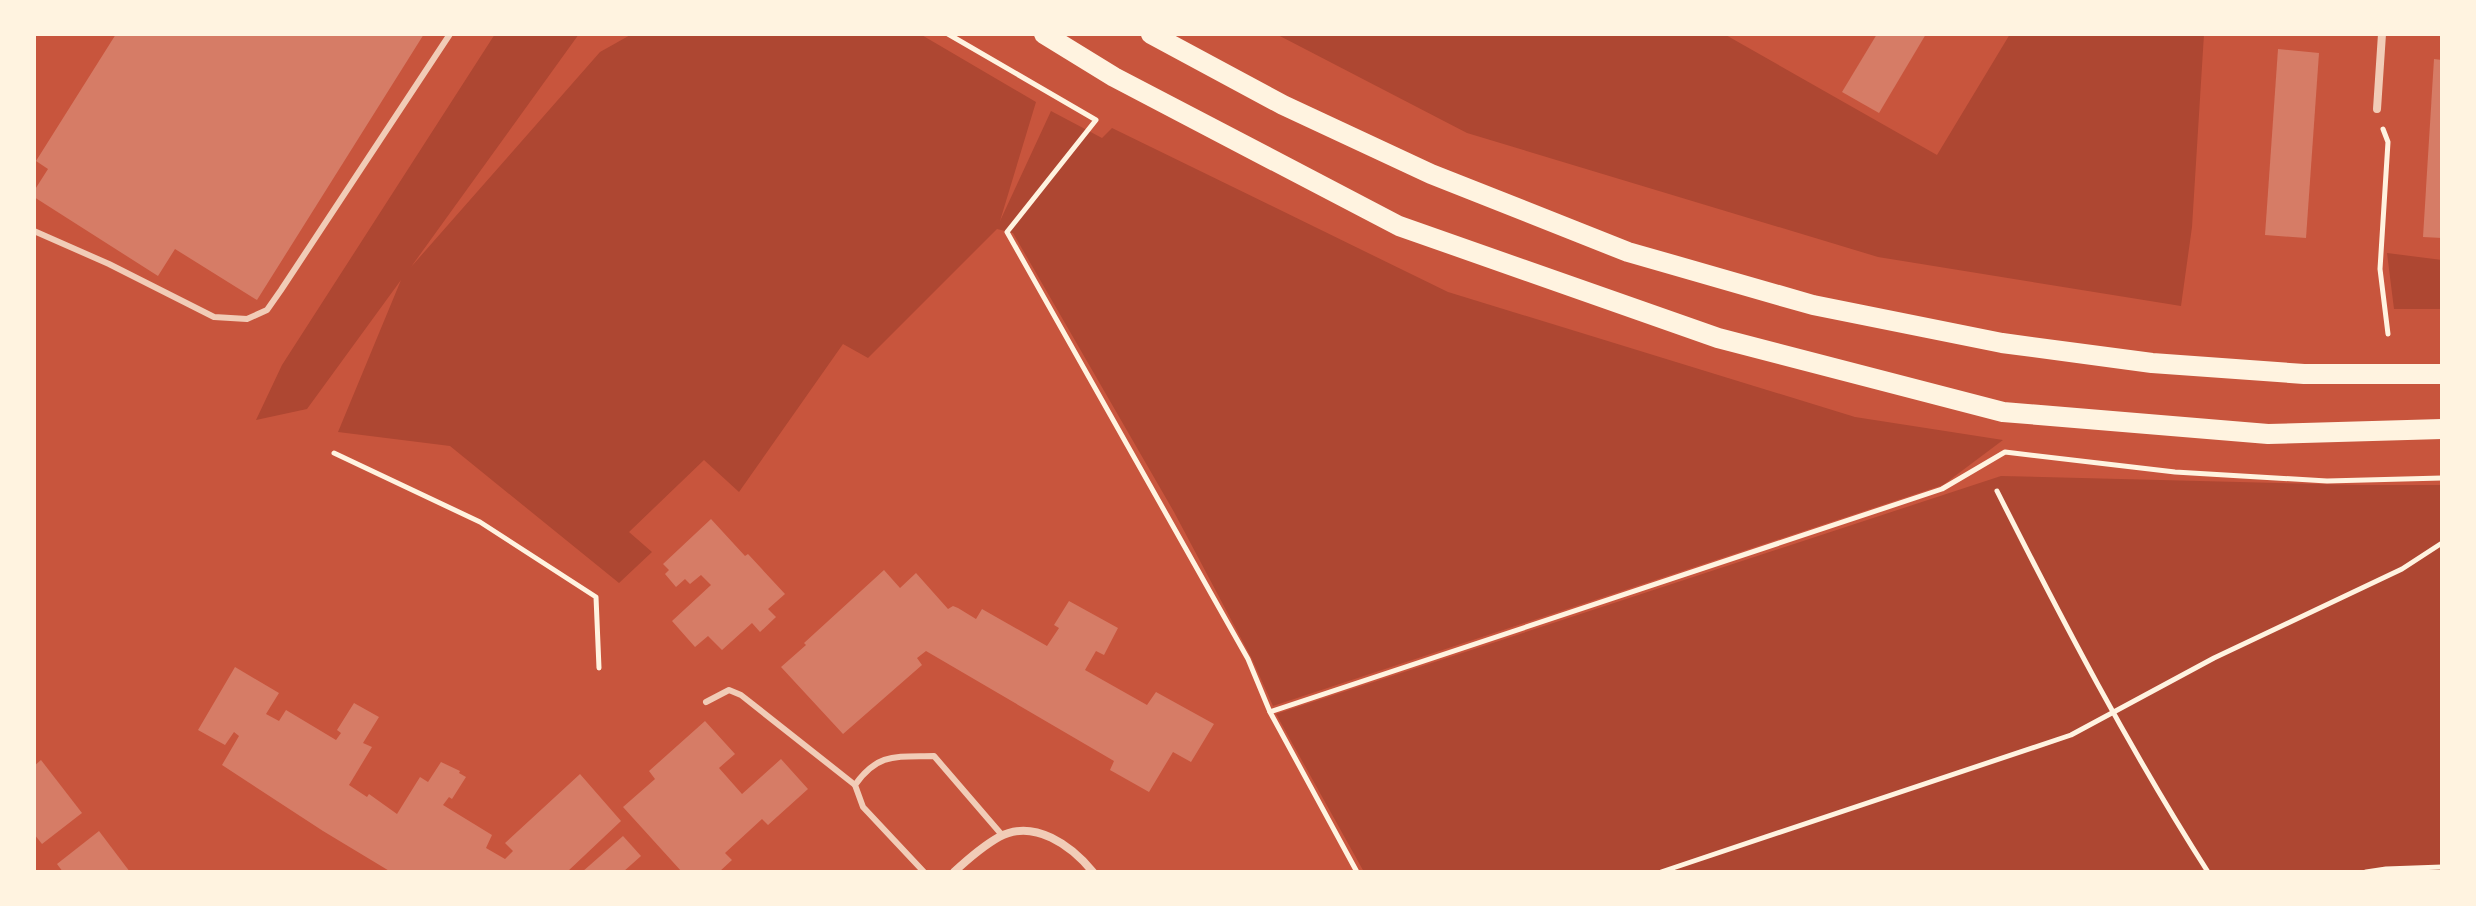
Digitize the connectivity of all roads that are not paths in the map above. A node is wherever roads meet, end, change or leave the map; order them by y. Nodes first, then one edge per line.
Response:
1 (450, 34) edge
2 (1044, 34) edge
3 (1151, 34) edge
4 (2382, 34) edge
5 (2377, 109) road end
6 (34, 231) edge
7 (2442, 374) edge
8 (2442, 429) edge
9 (706, 702) dead end
10 (855, 785) junction
11 (1002, 835) junction
12 (924, 872) edge
13 (954, 872) edge
14 (1093, 872) edge

1 - 6 lane
2 - 8 main road
3 - 7 main road
4 - 5 street
9 - 10 lane
10 - 11 lane
10 - 12 lane
11 - 13 street
11 - 14 street

